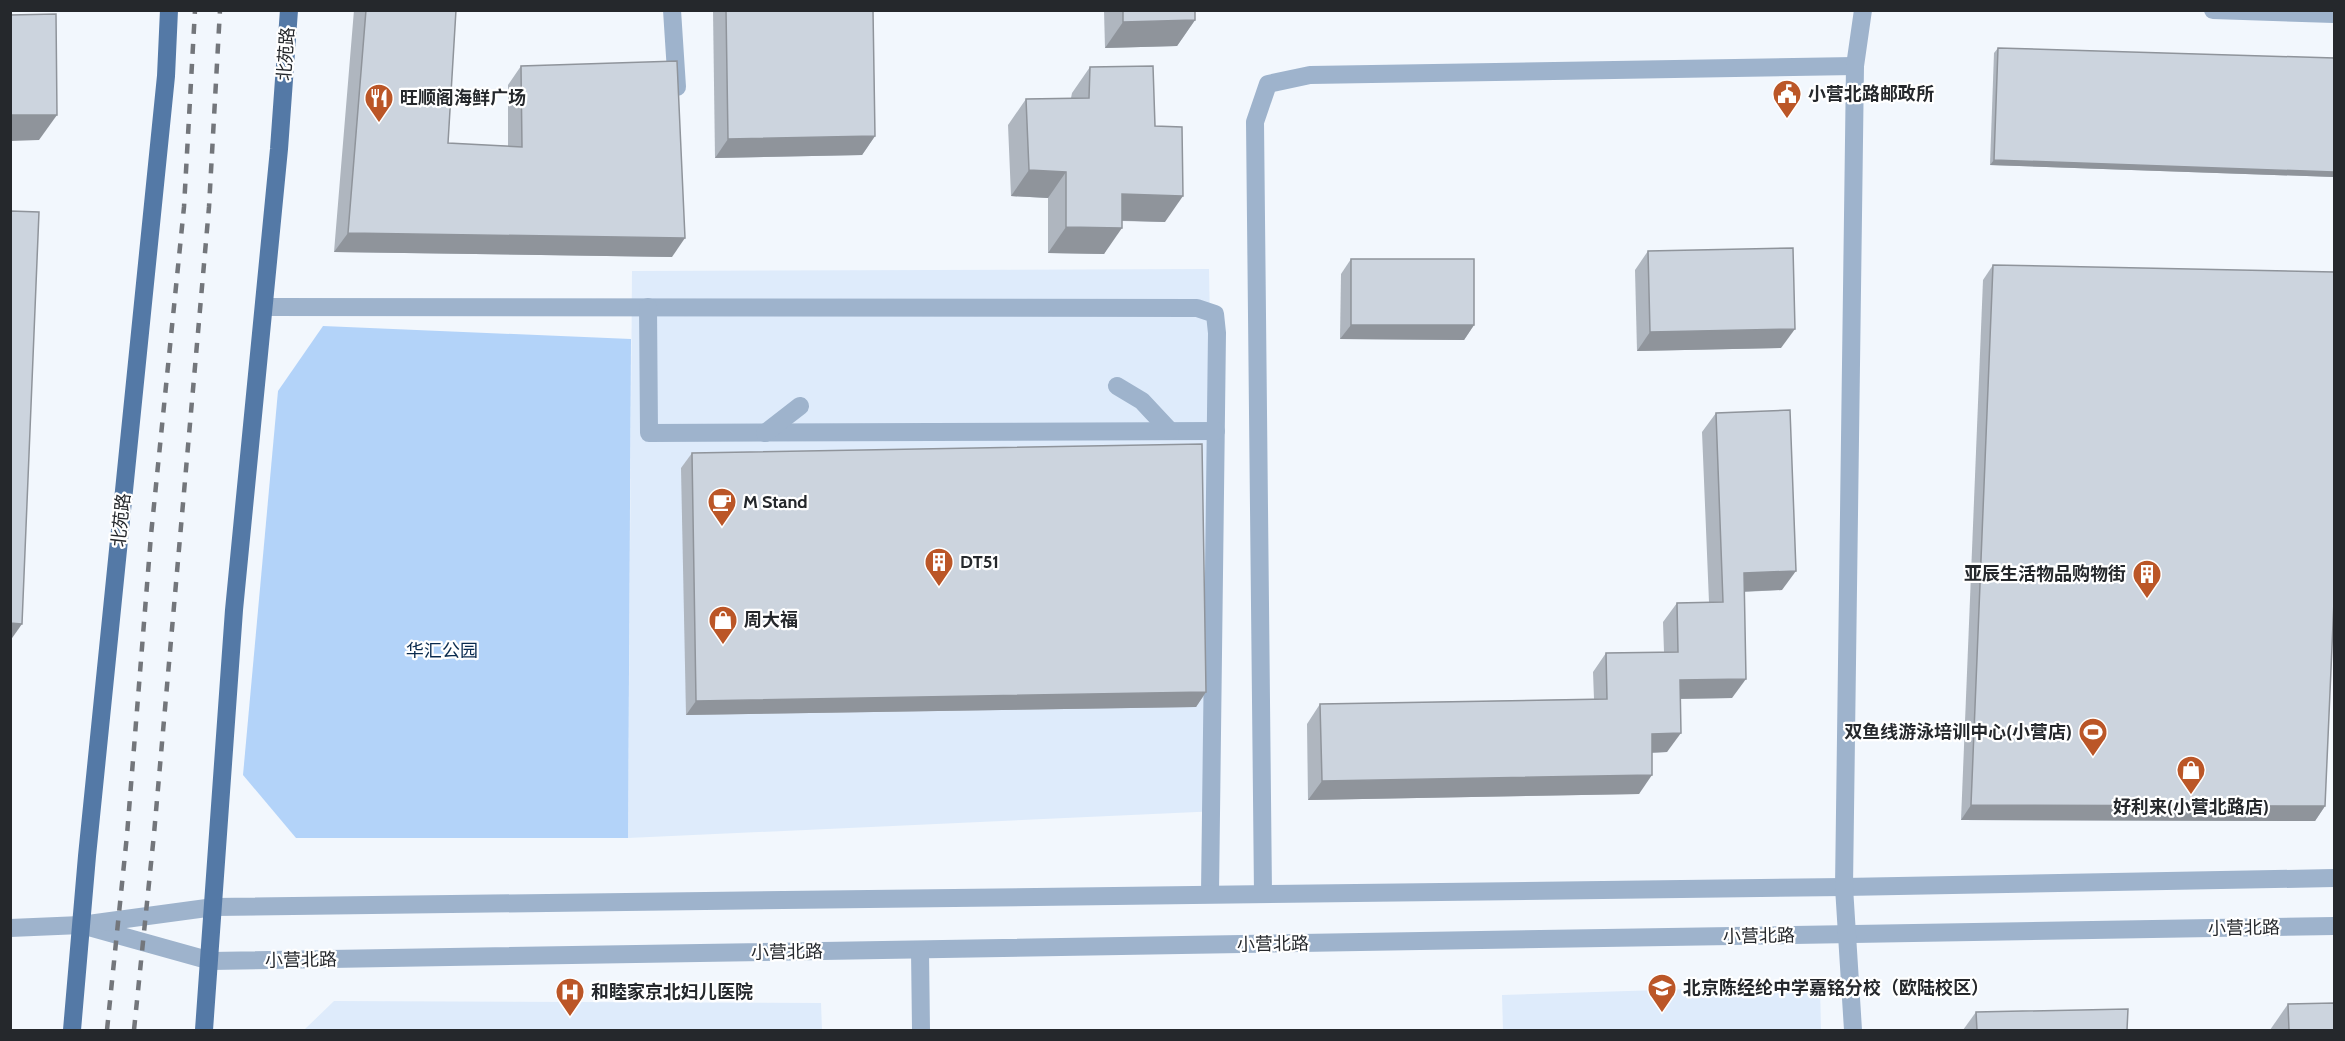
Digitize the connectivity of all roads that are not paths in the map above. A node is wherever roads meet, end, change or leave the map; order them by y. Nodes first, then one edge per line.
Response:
1 (169, 10) edge
2 (289, 10) edge
3 (672, 10) edge
4 (1863, 10) edge
5 (2213, 10) edge
6 (2334, 14) edge
7 (1855, 66) junction
8 (678, 105) edge
9 (264, 307) junction
10 (648, 307) junction
11 (1117, 386) dead end
12 (800, 406) dead end
13 (1170, 431) junction
14 (1216, 431) junction
15 (765, 433) junction
16 (2334, 878) edge
17 (1844, 887) junction
18 (1210, 894) junction
19 (1263, 894) junction
20 (214, 907) junction
21 (81, 925) junction
22 (2334, 926) edge
23 (10, 927) edge
24 (1847, 934) junction
25 (920, 950) junction
26 (211, 961) junction
27 (72, 1030) edge
28 (204, 1030) edge
29 (921, 1030) edge
30 (1853, 1030) edge

1 - 21 main road, 北苑路
2 - 9 main road, 北苑路
3 - 8 street
4 - 7 street
5 - 6 street
7 - 17 street
7 - 19 street
9 - 10 street
9 - 20 main road, 北苑路
10 - 14 street
10 - 15 street
11 - 13 street
12 - 15 street
13 - 14 street
13 - 15 street
14 - 18 street
16 - 17 street
17 - 19 street
17 - 24 street
18 - 19 street
18 - 20 street
20 - 21 street
20 - 26 main road, 北苑路
21 - 23 street
21 - 26 street, 小营北路
21 - 27 main road, 北苑路
22 - 24 street, 小营北路
24 - 25 street, 小营北路
24 - 30 street
25 - 26 street, 小营北路
25 - 29 street
26 - 28 main road, 北苑路

